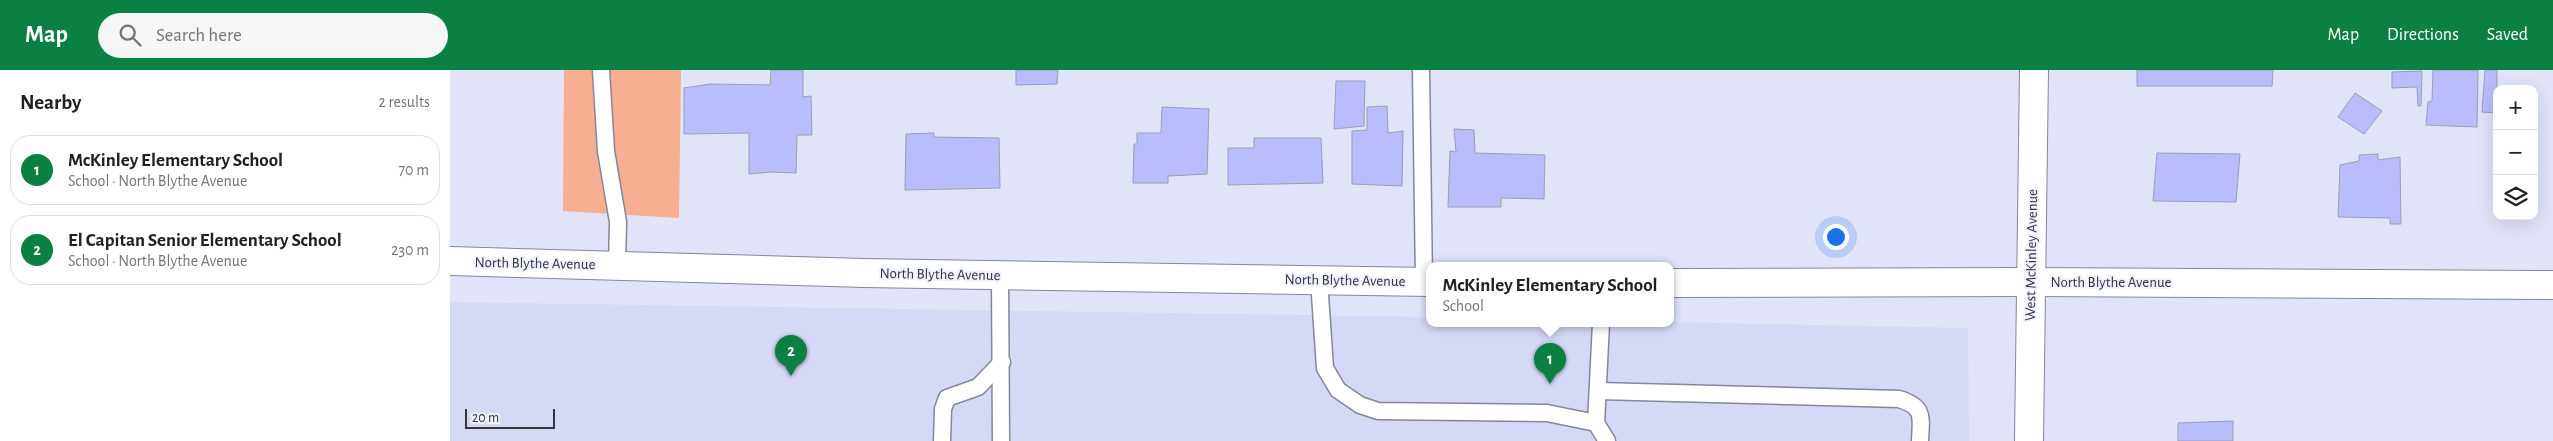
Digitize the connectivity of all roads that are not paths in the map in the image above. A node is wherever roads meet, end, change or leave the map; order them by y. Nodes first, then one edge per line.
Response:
1 (600, 70) edge
2 (1421, 70) edge
3 (2034, 70) edge
4 (450, 261) edge
5 (1426, 262) edge
6 (617, 265) junction
7 (1000, 275) junction
8 (1319, 280) junction
9 (1426, 282) edge
10 (2030, 282) junction
11 (1674, 283) edge
12 (2553, 285) edge
13 (1600, 327) edge
14 (1002, 362) junction
15 (1598, 391) junction
16 (1596, 423) junction
17 (942, 441) edge
18 (1001, 441) edge
19 (1607, 441) edge
20 (1920, 441) edge
21 (2029, 441) edge

1 - 6 lane
2 - 5 lane
3 - 10 street, West McKinley Avenue
4 - 6 street, North Blythe Avenue
6 - 7 street, North Blythe Avenue
7 - 8 street, North Blythe Avenue
7 - 14 lane
8 - 9 street, North Blythe Avenue
8 - 16 lane
10 - 11 street, North Blythe Avenue
10 - 12 street, North Blythe Avenue
10 - 21 street, West McKinley Avenue
13 - 15 lane
14 - 17 lane
14 - 18 lane
15 - 16 lane
15 - 20 lane
16 - 19 lane

